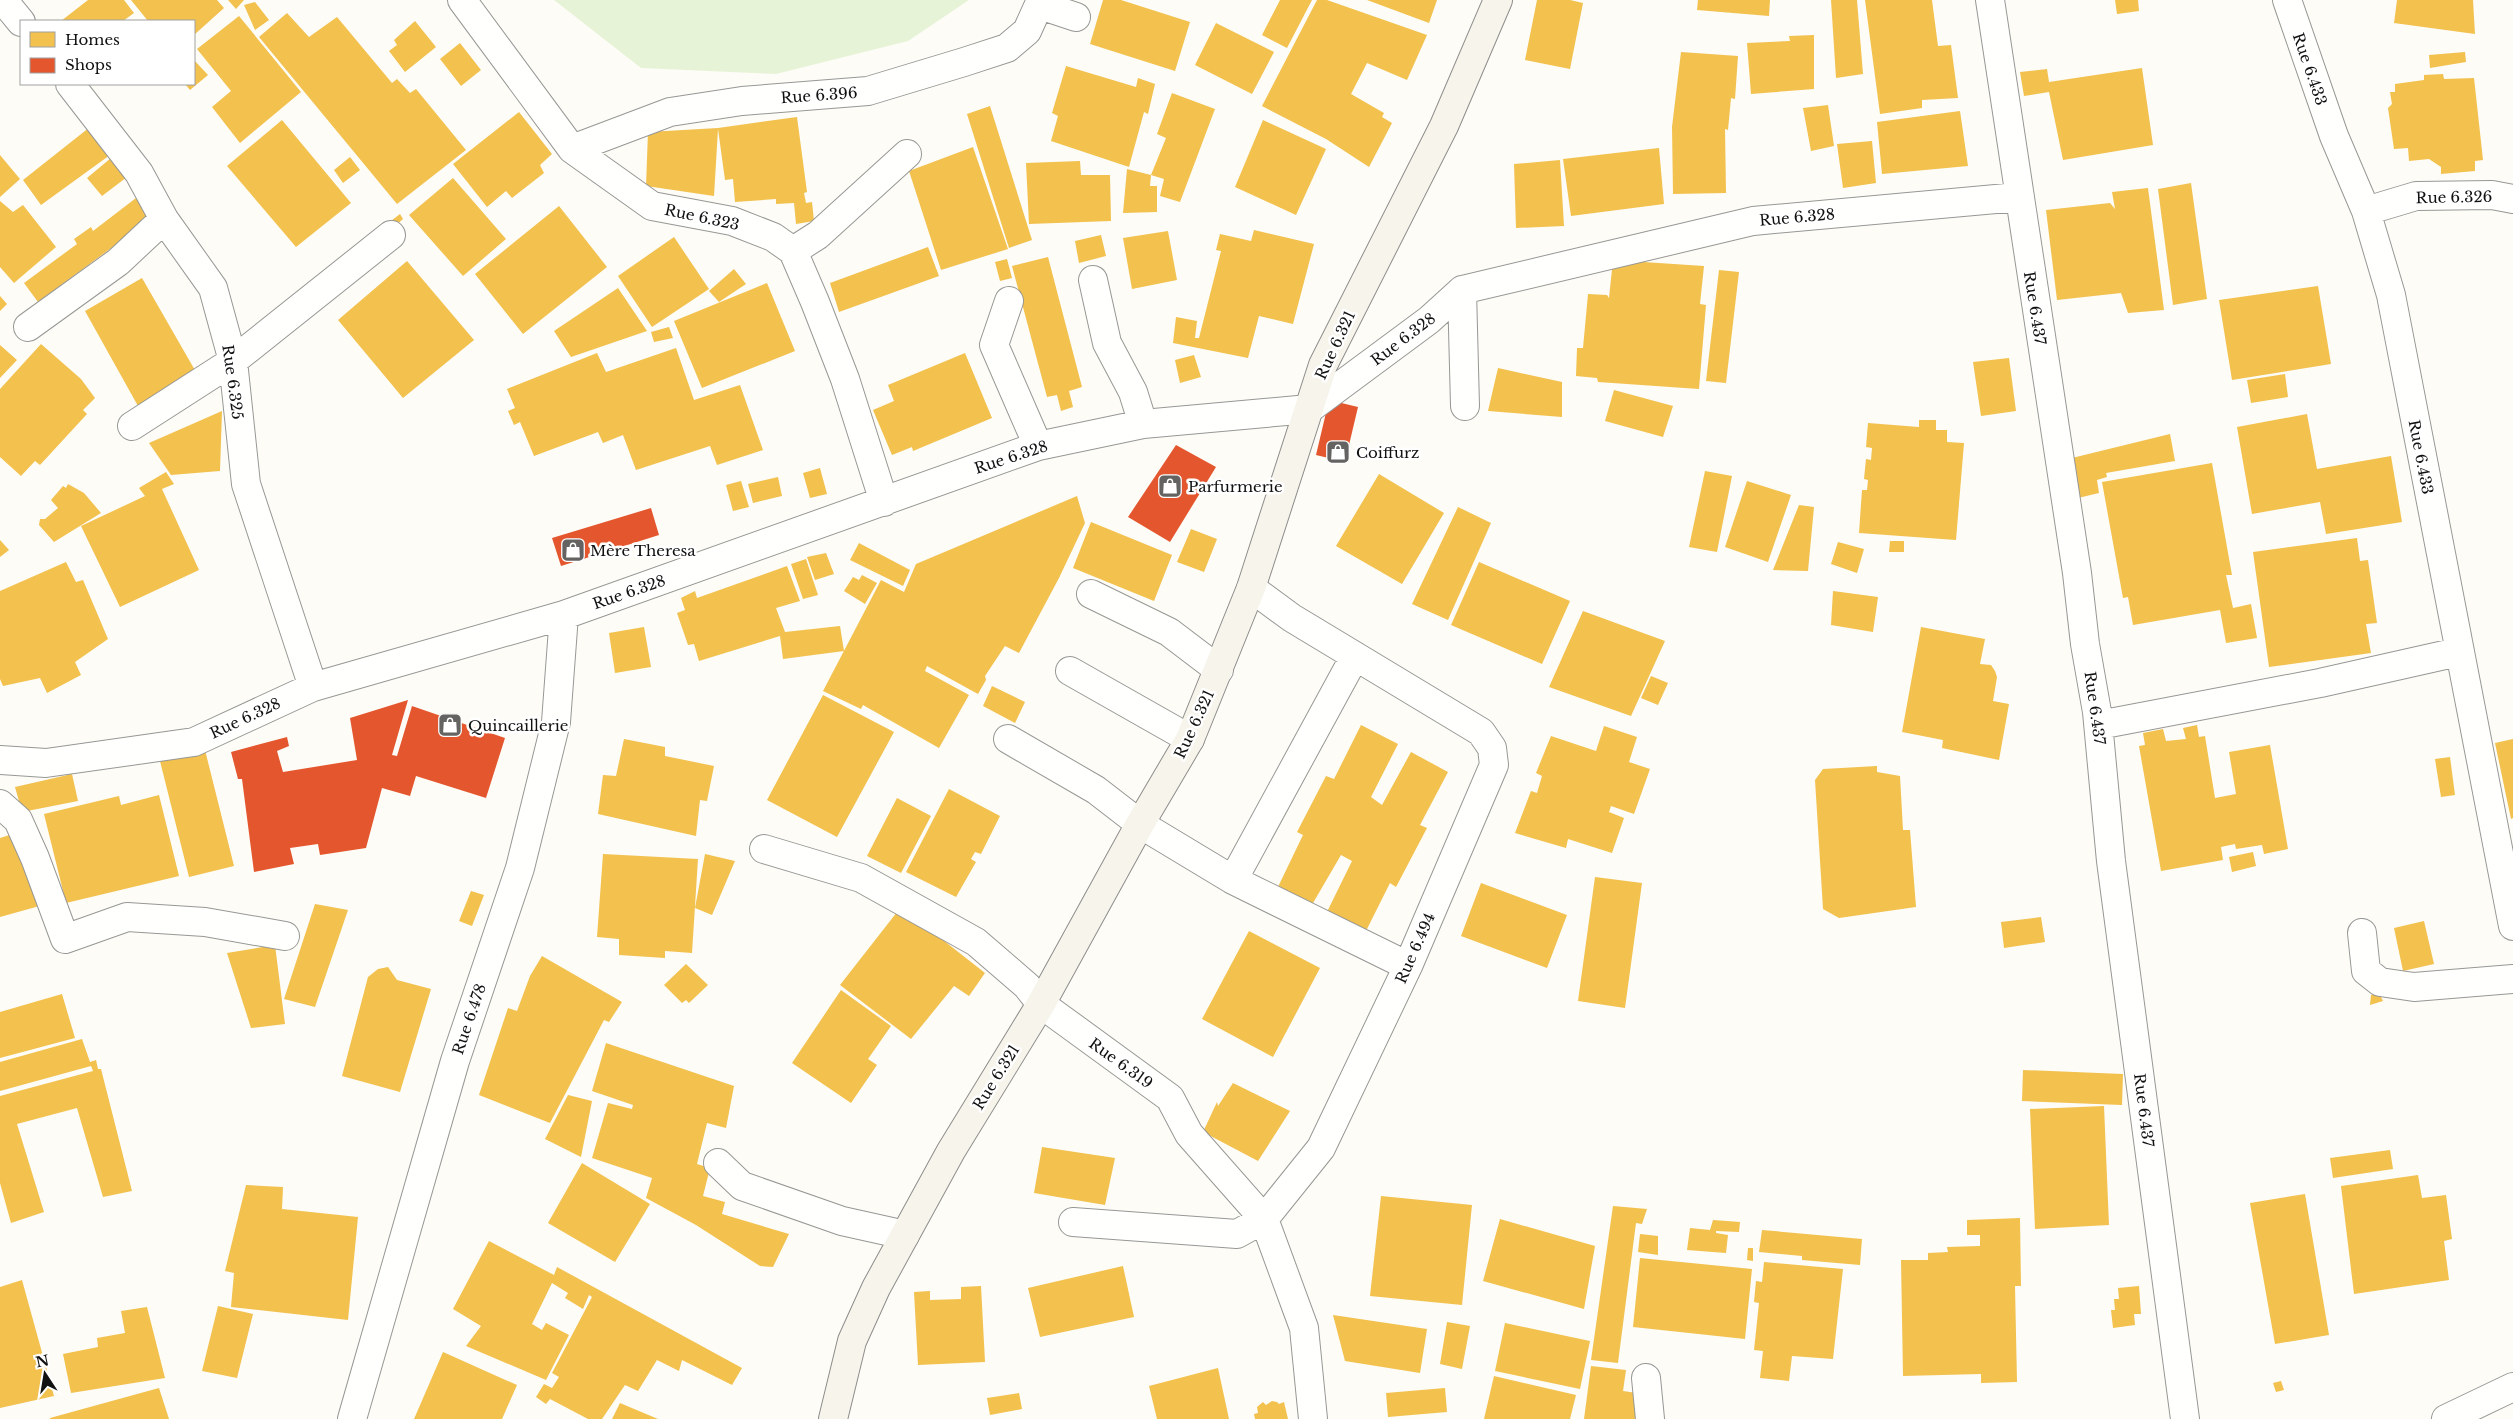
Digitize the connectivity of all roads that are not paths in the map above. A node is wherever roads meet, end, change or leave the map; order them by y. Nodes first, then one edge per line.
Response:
1 (4, 0) edge
2 (462, 0) edge
3 (1498, 0) edge
4 (1990, 0) edge
5 (2287, 0) edge
6 (1041, 2) edge
7 (1076, 17) dead end
8 (20, 21) edge
9 (71, 85) edge
10 (572, 149) junction
11 (907, 154) dead end
12 (2018, 197) junction
13 (2513, 199) edge
14 (2366, 211) junction
15 (164, 219) junction
16 (390, 234) dead end
17 (792, 251) junction
18 (1093, 280) dead end
19 (1462, 290) junction
20 (1009, 301) dead end
21 (28, 327) dead end
22 (233, 361) junction
23 (1465, 406) dead end
24 (1309, 409) junction
25 (1143, 424) junction
26 (132, 426) dead end
27 (1038, 446) junction
28 (884, 502) junction
29 (1251, 588) junction
30 (1091, 594) dead end
31 (564, 615) junction
32 (2458, 652) junction
33 (1355, 656) junction
34 (1219, 670) junction
35 (1070, 671) dead end
36 (313, 686) junction
37 (2099, 725) junction
38 (1008, 738) dead end
39 (1190, 739) junction
40 (0, 760) edge
41 (0, 804) edge
42 (1140, 824) junction
43 (764, 849) dead end
44 (1233, 880) junction
45 (2513, 926) edge
46 (2362, 933) dead end
47 (284, 936) dead end
48 (1408, 966) junction
49 (2513, 979) edge
50 (1041, 1004) junction
51 (718, 1163) dead end
52 (1264, 1219) junction
53 (1073, 1222) dead end
54 (905, 1235) junction
55 (1646, 1378) dead end
56 (2513, 1387) edge
57 (352, 1419) edge
58 (833, 1419) edge
59 (1313, 1419) edge
60 (1650, 1419) edge
61 (2185, 1419) edge
62 (2446, 1419) edge

1 - 8 street
2 - 10 street, Rue 6.323
3 - 24 street, Rue 6.321
4 - 12 street, Rue 6.437
5 - 14 street, Rue 6.433
6 - 7 street
6 - 10 street, Rue 6.396
9 - 15 street, Rue 6.325
10 - 17 street, Rue 6.323
11 - 17 street
12 - 19 street, Rue 6.328
12 - 37 street, Rue 6.437
13 - 14 street, Rue 6.326
14 - 32 street, Rue 6.433
15 - 21 street
15 - 22 street, Rue 6.325
16 - 22 street
17 - 28 street, Rue 6.323
18 - 25 street
19 - 23 street
19 - 24 street, Rue 6.328
20 - 27 street
22 - 26 street
22 - 36 street, Rue 6.325
24 - 25 street, Rue 6.328
24 - 29 street, Rue 6.321
25 - 27 street, Rue 6.328
27 - 28 street, Rue 6.328
28 - 31 street, Rue 6.328
29 - 33 street, Rue 6.494
29 - 34 street, Rue 6.321
30 - 34 street
31 - 36 street, Rue 6.328
31 - 57 street, Rue 6.478
32 - 37 street
32 - 45 street, Rue 6.433
33 - 44 street
33 - 48 street, Rue 6.494
34 - 39 street, Rue 6.321
35 - 39 street
36 - 40 street, Rue 6.328
37 - 61 street, Rue 6.437
38 - 42 street
39 - 42 street, Rue 6.321
41 - 47 street
42 - 44 street
42 - 50 street, Rue 6.321
43 - 50 street, Rue 6.319
44 - 48 street
46 - 49 street
48 - 52 street, Rue 6.494
50 - 52 street, Rue 6.319
50 - 54 street, Rue 6.321
51 - 54 street
52 - 53 street, Rue 6.494
52 - 59 street, Rue 6.319
54 - 58 street, Rue 6.321
55 - 60 street
56 - 62 street

